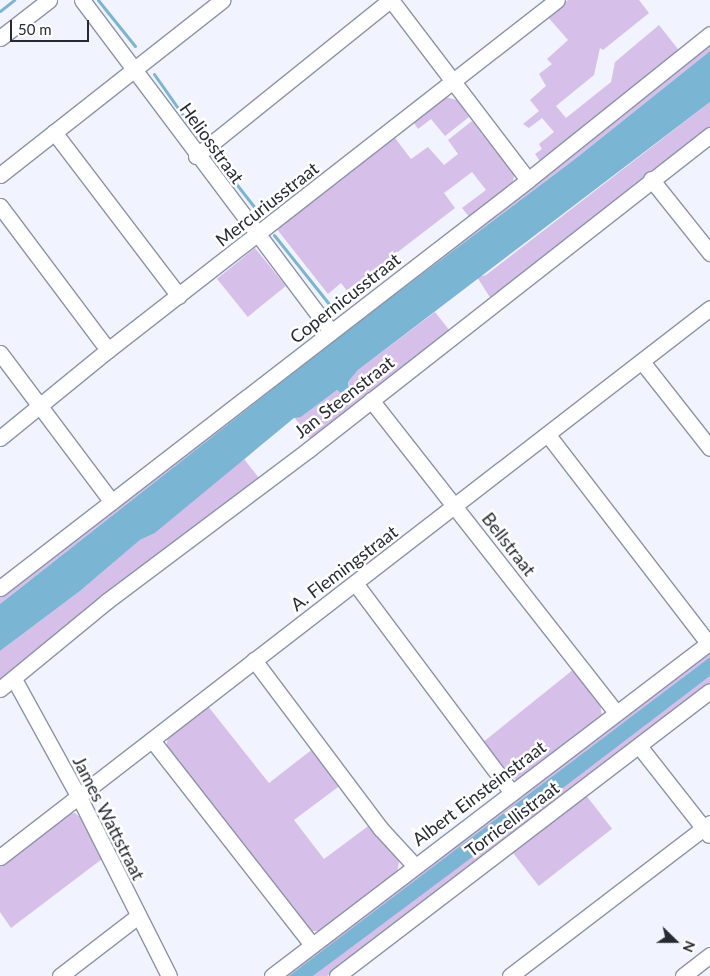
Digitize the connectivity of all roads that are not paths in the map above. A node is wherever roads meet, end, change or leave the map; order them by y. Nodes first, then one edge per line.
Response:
1 (49, 0) edge
2 (82, 0) edge
3 (222, 0) edge
4 (391, 0) edge
5 (557, 0) edge
6 (710, 34) edge
7 (0, 38) edge
8 (135, 68) junction
9 (454, 82) junction
10 (54, 132) junction
11 (710, 135) edge
12 (196, 156) junction
13 (0, 174) edge
14 (651, 179) junction
15 (528, 180) junction
16 (0, 206) edge
17 (257, 235) junction
18 (710, 253) edge
19 (179, 296) junction
20 (710, 308) edge
21 (331, 332) junction
22 (108, 350) junction
23 (0, 353) edge
24 (643, 363) junction
25 (370, 400) junction
26 (40, 406) junction
27 (548, 435) junction
28 (0, 438) edge
29 (710, 448) edge
30 (112, 502) junction
31 (456, 506) junction
32 (355, 583) junction
33 (0, 588) edge
34 (709, 642) edge
35 (254, 660) junction
36 (14, 679) junction
37 (0, 689) edge
38 (710, 691) edge
39 (616, 713) junction
40 (152, 740) junction
41 (639, 746) junction
42 (512, 793) junction
43 (79, 797) junction
44 (708, 829) edge
45 (0, 857) edge
46 (414, 866) junction
47 (138, 916) junction
48 (312, 945) junction
49 (710, 955) edge
50 (60, 976) edge
51 (169, 976) edge
52 (272, 976) edge
53 (337, 976) edge
54 (510, 976) edge
55 (683, 976) edge

1 - 7 street
2 - 8 street, Heliosstraat
3 - 8 street
4 - 9 street
4 - 12 street
5 - 9 street, Mercuriusstraat
6 - 15 street, Copernicusstraat
8 - 10 street
8 - 12 street, Heliosstraat
9 - 15 street
9 - 17 street, Mercuriusstraat
10 - 13 street
10 - 19 street
11 - 14 street, Jan Steenstraat
12 - 17 street, Heliosstraat
14 - 18 street
14 - 25 street, Jan Steenstraat
15 - 21 street, Copernicusstraat
16 - 22 street
17 - 19 street, Mercuriusstraat
17 - 21 street, Heliosstraat
19 - 22 street, Mercuriusstraat
20 - 24 street, A. Flemingstraat
21 - 30 street, Copernicusstraat
22 - 26 street, Mercuriusstraat
23 - 26 street
24 - 27 street, A. Flemingstraat
24 - 29 street
25 - 31 street, Bellstraat
25 - 36 street, Jan Steenstraat
26 - 28 street, Mercuriusstraat
26 - 30 street
27 - 31 street, A. Flemingstraat
27 - 34 street
30 - 33 street, Copernicusstraat
31 - 32 street, A. Flemingstraat
31 - 39 street, Bellstraat
32 - 35 street, A. Flemingstraat
32 - 42 street
34 - 39 street, Albert Einsteinstraat
35 - 40 street, A. Flemingstraat
35 - 46 street
36 - 37 street, Jan Steenstraat
36 - 43 street, James Wattstraat
38 - 41 street, Torricellistraat
39 - 42 street, Albert Einsteinstraat
40 - 43 street, A. Flemingstraat
40 - 48 street
41 - 44 street
41 - 53 street, Torricellistraat
42 - 46 street, Albert Einsteinstraat
43 - 45 street, A. Flemingstraat
43 - 47 street, James Wattstraat
44 - 54 street
46 - 48 street, Albert Einsteinstraat
47 - 50 street
47 - 51 street, James Wattstraat
48 - 52 street, Albert Einsteinstraat
49 - 55 street

